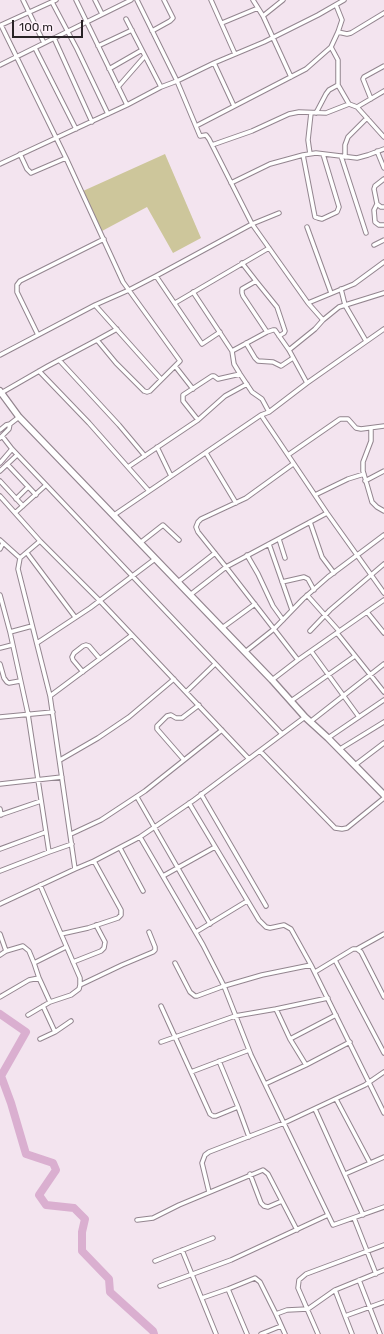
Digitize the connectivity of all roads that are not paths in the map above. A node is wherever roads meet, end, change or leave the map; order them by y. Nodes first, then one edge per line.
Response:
1 (23, 0) edge
2 (56, 0) edge
3 (76, 0) edge
4 (95, 0) edge
5 (131, 0) edge
6 (136, 0) edge
7 (164, 0) edge
8 (211, 0) edge
9 (253, 0) edge
10 (283, 0) edge
11 (344, 0) edge
12 (52, 2) junction
13 (336, 5) junction
14 (258, 8) junction
15 (29, 13) junction
16 (384, 13) edge
17 (102, 14) junction
18 (263, 16) junction
19 (126, 19) dead end
20 (87, 22) junction
21 (222, 23) junction
22 (1, 25) edge
23 (132, 30) junction
24 (152, 31) junction
25 (68, 32) junction
26 (338, 32) junction
27 (273, 37) junction
28 (54, 38) junction
29 (44, 43) junction
30 (98, 46) junction
31 (331, 47) junction
32 (35, 48) junction
33 (142, 50) junction
34 (235, 54) junction
35 (145, 56) junction
36 (18, 57) junction
37 (214, 63) junction
38 (0, 65) edge
39 (384, 66) edge
40 (110, 69) junction
41 (291, 77) junction
42 (177, 81) junction
43 (338, 85) junction
44 (118, 87) junction
45 (161, 87) junction
46 (384, 91) edge
47 (371, 99) junction
48 (349, 104) junction
49 (127, 105) junction
50 (234, 106) junction
51 (356, 107) junction
52 (311, 113) junction
53 (316, 113) junction
54 (108, 114) junction
55 (367, 118) junction
56 (92, 122) junction
57 (196, 126) junction
58 (76, 129) junction
59 (55, 137) junction
60 (384, 137) edge
61 (212, 145) junction
62 (384, 148) edge
63 (377, 151) junction
64 (20, 154) junction
65 (310, 154) junction
66 (323, 154) junction
67 (303, 155) junction
68 (343, 156) junction
69 (66, 158) junction
70 (0, 164) edge
71 (384, 168) edge
72 (384, 179) edge
73 (231, 183) junction
74 (376, 204) junction
75 (384, 207) edge
76 (279, 213) dead end
77 (252, 224) junction
78 (384, 225) edge
79 (306, 227) dead end
80 (366, 233) dead end
81 (104, 239) junction
82 (384, 240) edge
83 (374, 245) dead end
84 (269, 248) junction
85 (384, 262) edge
86 (242, 263) junction
87 (156, 276) junction
88 (256, 281) junction
89 (341, 289) junction
90 (129, 290) junction
91 (194, 292) junction
92 (331, 293) junction
93 (384, 293) edge
94 (175, 303) junction
95 (308, 303) junction
96 (95, 305) junction
97 (345, 305) junction
98 (323, 320) junction
99 (117, 329) junction
100 (384, 329) edge
101 (220, 332) junction
102 (268, 332) junction
103 (38, 335) junction
104 (278, 336) junction
105 (97, 340) junction
106 (366, 341) junction
107 (246, 343) junction
108 (289, 350) junction
109 (232, 351) junction
110 (0, 355) edge
111 (293, 358) junction
112 (59, 360) junction
113 (176, 366) junction
114 (39, 371) junction
115 (240, 374) junction
116 (161, 379) junction
117 (307, 383) junction
118 (247, 384) junction
119 (193, 389) junction
120 (1, 392) edge
121 (270, 412) junction
122 (262, 415) junction
123 (19, 416) junction
124 (198, 420) junction
125 (10, 424) junction
126 (384, 426) edge
127 (371, 428) junction
128 (0, 430) edge
129 (1, 437) edge
130 (157, 447) junction
131 (12, 449) junction
132 (206, 453) junction
133 (17, 454) junction
134 (288, 455) junction
135 (145, 456) junction
136 (0, 463) edge
137 (7, 464) junction
138 (293, 464) junction
139 (128, 467) junction
140 (0, 471) edge
141 (384, 471) edge
142 (364, 474) junction
143 (171, 476) junction
144 (365, 480) junction
145 (0, 481) edge
146 (46, 485) junction
147 (28, 487) junction
148 (149, 491) junction
149 (36, 495) junction
150 (315, 495) junction
151 (0, 496) edge
152 (16, 499) junction
153 (236, 503) junction
154 (22, 506) junction
155 (384, 511) edge
156 (16, 513) junction
157 (327, 513) junction
158 (114, 515) junction
159 (310, 522) junction
160 (384, 535) edge
161 (279, 538) junction
162 (179, 540) dead end
163 (40, 541) junction
164 (1, 542) edge
165 (140, 542) junction
166 (269, 544) junction
167 (0, 549) edge
168 (27, 553) junction
169 (215, 553) junction
170 (247, 556) junction
171 (356, 556) junction
172 (20, 558) junction
173 (285, 558) dead end
174 (155, 559) junction
175 (384, 564) edge
176 (226, 566) junction
177 (334, 573) junction
178 (370, 575) junction
179 (133, 576) junction
180 (178, 582) junction
181 (282, 582) junction
182 (314, 590) junction
183 (384, 593) edge
184 (0, 595) edge
185 (190, 595) junction
186 (307, 595) junction
187 (100, 600) junction
188 (384, 600) edge
189 (255, 604) junction
190 (292, 610) junction
191 (367, 612) junction
192 (325, 616) junction
193 (75, 617) junction
194 (283, 620) junction
195 (32, 626) junction
196 (222, 628) junction
197 (274, 629) junction
198 (310, 631) dead end
199 (10, 632) junction
200 (338, 632) junction
201 (384, 633) edge
202 (132, 635) junction
203 (37, 643) junction
204 (12, 645) junction
205 (0, 648) edge
206 (311, 651) junction
207 (245, 652) junction
208 (355, 656) junction
209 (100, 659) junction
210 (298, 660) junction
211 (0, 664) edge
212 (215, 664) junction
213 (384, 664) edge
214 (83, 672) junction
215 (370, 675) junction
216 (328, 676) junction
217 (174, 680) junction
218 (272, 680) junction
219 (20, 681) junction
220 (186, 692) junction
221 (384, 692) edge
222 (50, 696) junction
223 (343, 696) junction
224 (384, 700) edge
225 (291, 701) junction
226 (199, 705) junction
227 (53, 712) junction
228 (28, 714) junction
229 (0, 717) edge
230 (305, 717) junction
231 (359, 717) junction
232 (310, 722) junction
233 (384, 722) edge
234 (222, 730) junction
235 (282, 734) junction
236 (328, 738) junction
237 (384, 742) edge
238 (340, 749) junction
239 (260, 750) junction
240 (249, 759) junction
241 (60, 760) junction
242 (184, 760) junction
243 (355, 766) junction
244 (62, 777) junction
245 (38, 780) junction
246 (0, 784) edge
247 (201, 794) junction
248 (384, 796) edge
249 (137, 797) junction
250 (41, 801) junction
251 (189, 804) junction
252 (0, 808) edge
253 (0, 815) edge
254 (154, 828) junction
255 (46, 832) junction
256 (71, 834) junction
257 (140, 837) junction
258 (72, 844) junction
259 (215, 847) junction
260 (120, 848) junction
261 (0, 849) edge
262 (49, 852) junction
263 (94, 861) junction
264 (177, 868) junction
265 (75, 869) junction
266 (0, 871) edge
267 (163, 876) junction
268 (40, 885) junction
269 (144, 891) dead end
270 (247, 901) junction
271 (0, 904) edge
272 (266, 906) dead end
273 (210, 924) junction
274 (96, 925) junction
275 (149, 932) dead end
276 (196, 932) junction
277 (0, 934) edge
278 (61, 934) junction
279 (384, 934) edge
280 (66, 947) junction
281 (357, 949) junction
282 (6, 952) junction
283 (0, 954) edge
284 (335, 960) junction
285 (73, 962) junction
286 (34, 963) junction
287 (175, 963) dead end
288 (312, 965) junction
289 (315, 972) junction
290 (39, 978) junction
291 (80, 985) junction
292 (224, 986) junction
293 (384, 996) edge
294 (0, 997) edge
295 (328, 998) junction
296 (50, 1002) junction
297 (43, 1006) junction
298 (161, 1006) dead end
299 (276, 1009) junction
300 (28, 1015) dead end
301 (336, 1015) junction
302 (235, 1016) junction
303 (71, 1021) dead end
304 (55, 1032) junction
305 (175, 1037) junction
306 (40, 1039) dead end
307 (290, 1039) junction
308 (161, 1042) dead end
309 (350, 1042) junction
310 (249, 1050) junction
311 (384, 1053) edge
312 (219, 1061) junction
313 (306, 1065) junction
314 (191, 1072) junction
315 (384, 1072) edge
316 (369, 1082) junction
317 (265, 1084) junction
318 (336, 1099) junction
319 (238, 1107) junction
320 (315, 1109) junction
321 (384, 1112) edge
322 (284, 1124) junction
323 (249, 1137) junction
324 (384, 1156) edge
325 (370, 1163) junction
326 (250, 1174) junction
327 (345, 1174) junction
328 (209, 1192) junction
329 (282, 1201) junction
330 (384, 1207) edge
331 (328, 1215) junction
332 (363, 1215) junction
333 (354, 1218) junction
334 (137, 1220) dead end
335 (297, 1230) junction
336 (213, 1238) dead end
337 (384, 1245) edge
338 (182, 1250) junction
339 (367, 1252) junction
340 (155, 1261) dead end
341 (384, 1270) edge
342 (376, 1274) junction
343 (191, 1275) junction
344 (359, 1280) junction
345 (160, 1286) dead end
346 (228, 1289) junction
347 (335, 1290) junction
348 (202, 1298) junction
349 (384, 1302) edge
350 (370, 1307) junction
351 (308, 1309) junction
352 (276, 1314) junction
353 (346, 1316) junction
354 (281, 1326) junction
355 (384, 1330) edge
356 (380, 1333) edge
357 (216, 1334) edge
358 (247, 1334) edge
359 (261, 1334) edge
360 (285, 1334) edge
361 (318, 1334) edge
362 (352, 1334) edge

1 - 15 street
2 - 12 street
3 - 20 street
4 - 17 street
5 - 17 street
6 - 24 street
7 - 24 street
8 - 21 street
9 - 14 street
10 - 18 street
11 - 13 street
12 - 15 street
12 - 25 street
13 - 26 street
13 - 27 street
14 - 18 street
14 - 21 street
15 - 22 street
15 - 29 street
16 - 26 street
17 - 20 street
18 - 27 street
19 - 23 street
20 - 25 street
20 - 30 street
21 - 34 street
22 - 36 street
23 - 30 street
23 - 33 street
24 - 42 street
25 - 28 street
25 - 54 street
26 - 31 street
27 - 34 street
27 - 41 street
28 - 29 street
28 - 56 street
29 - 32 street
30 - 40 street
31 - 41 street
31 - 43 street
32 - 36 street
32 - 58 street
33 - 35 street
33 - 40 street
34 - 37 street
35 - 44 street
35 - 45 street
36 - 38 street
36 - 59 street
37 - 42 street
37 - 50 street
39 - 47 street
40 - 44 street
41 - 50 street
42 - 45 street
42 - 57 street
43 - 48 street
43 - 53 street
44 - 49 street
45 - 49 street
46 - 47 street
47 - 51 street
48 - 51 street
48 - 53 street
49 - 54 street
50 - 57 street
51 - 55 street
52 - 53 street
52 - 61 street
52 - 65 street
54 - 56 street
55 - 60 street
55 - 68 street
56 - 58 street
57 - 61 street
58 - 59 street
59 - 64 street
59 - 69 street
61 - 73 street
62 - 63 street
63 - 68 street
63 - 71 street
64 - 69 street
64 - 70 street
65 - 66 street
65 - 67 street
66 - 67 street
66 - 68 street
67 - 73 street
68 - 80 street
69 - 81 street
72 - 74 street
73 - 77 street
74 - 75 street
74 - 78 street
76 - 77 street
77 - 84 street
77 - 87 street
79 - 92 street
81 - 90 street
81 - 103 street
82 - 83 street
84 - 86 street
84 - 95 street
85 - 89 street
86 - 88 street
86 - 91 street
87 - 90 street
87 - 94 street
88 - 102 street
88 - 104 street
89 - 92 street
89 - 97 street
90 - 96 street
90 - 113 street
91 - 94 street
91 - 101 street
92 - 95 street
93 - 97 street
94 - 101 street
95 - 98 street
96 - 99 street
96 - 103 street
97 - 98 street
97 - 106 street
98 - 108 street
99 - 105 street
99 - 116 street
100 - 106 street
101 - 109 street
102 - 104 street
102 - 107 street
103 - 110 street
104 - 108 street
105 - 112 street
105 - 116 street
106 - 117 street
107 - 109 street
107 - 111 street
108 - 111 street
109 - 115 street
111 - 117 street
112 - 114 street
112 - 135 street
113 - 116 street
113 - 119 street
114 - 120 street
114 - 139 street
115 - 118 street
115 - 119 street
117 - 121 street
118 - 121 street
118 - 124 street
119 - 124 street
120 - 123 main road
121 - 122 street
122 - 132 street
122 - 134 street
123 - 125 street
123 - 158 main road
124 - 130 street
125 - 128 street
125 - 129 street
126 - 127 street
127 - 134 street
127 - 142 street
129 - 131 street
130 - 135 street
130 - 143 street
131 - 133 street
131 - 136 street
132 - 143 street
132 - 153 street
133 - 137 street
133 - 146 street
134 - 138 street
135 - 139 street
137 - 140 street
137 - 147 street
138 - 150 street
138 - 153 street
139 - 148 street
141 - 144 street
142 - 144 street
142 - 150 street
143 - 148 street
144 - 155 street
145 - 152 street
146 - 149 street
146 - 179 street
147 - 149 street
147 - 152 street
148 - 158 street
149 - 154 street
150 - 157 street
151 - 156 street
152 - 154 street
153 - 169 street
154 - 156 street
156 - 163 street
157 - 159 street
157 - 171 street
158 - 165 main road
159 - 161 street
159 - 177 street
160 - 171 street
161 - 166 street
161 - 173 street
162 - 165 street
163 - 168 street
163 - 187 street
164 - 167 street
164 - 172 street
165 - 174 main road
166 - 170 street
166 - 181 street
168 - 172 street
168 - 193 street
169 - 176 street
169 - 180 street
170 - 176 street
170 - 194 street
171 - 177 street
171 - 178 street
172 - 195 street
174 - 179 street
174 - 180 main road
175 - 178 street
176 - 185 street
176 - 189 street
177 - 182 street
178 - 183 street
178 - 192 street
179 - 187 street
179 - 212 street
180 - 185 main road
181 - 182 street
181 - 190 street
182 - 186 street
184 - 199 street
185 - 196 main road
186 - 190 street
186 - 192 street
187 - 193 street
187 - 202 street
188 - 191 street
189 - 196 street
189 - 197 street
190 - 194 street
191 - 200 street
191 - 201 street
192 - 198 street
192 - 200 street
193 - 203 street
194 - 197 street
195 - 199 street
195 - 203 street
196 - 207 main road
197 - 207 street
197 - 210 street
199 - 204 street
200 - 206 street
200 - 208 street
202 - 209 street
202 - 217 street
203 - 222 street
204 - 205 street
204 - 219 street
206 - 210 street
206 - 216 street
207 - 218 main road
208 - 215 street
208 - 216 street
209 - 214 street
209 - 214 street
210 - 218 street
211 - 219 street
212 - 220 street
212 - 235 street
213 - 215 street
214 - 222 street
215 - 221 street
215 - 223 street
216 - 223 street
216 - 225 street
217 - 220 street
217 - 241 street
218 - 225 main road
219 - 228 street
220 - 226 street
222 - 227 street
223 - 231 street
223 - 232 street
224 - 231 street
225 - 230 main road
226 - 234 street
226 - 242 street
227 - 228 street
227 - 241 street
228 - 229 street
228 - 245 street
230 - 232 main road
230 - 235 street
231 - 236 street
232 - 236 main road
233 - 238 street
234 - 240 street
234 - 242 street
235 - 239 street
236 - 238 main road
237 - 243 street
238 - 243 main road
239 - 240 street
239 - 248 street
240 - 247 street
241 - 244 street
242 - 249 street
243 - 248 main road
244 - 245 street
244 - 256 street
245 - 246 street
245 - 250 street
247 - 251 street
247 - 272 street
249 - 254 street
249 - 256 street
250 - 253 street
250 - 255 street
251 - 254 street
251 - 259 street
252 - 253 street
254 - 257 street
254 - 264 street
255 - 261 street
255 - 262 street
256 - 258 street
257 - 260 street
257 - 267 street
258 - 262 street
258 - 265 street
259 - 264 street
259 - 270 street
260 - 263 street
260 - 269 street
262 - 266 street
263 - 265 street
263 - 274 street
264 - 267 street
264 - 273 street
265 - 268 street
267 - 276 street
268 - 271 street
268 - 278 street
270 - 273 street
270 - 288 street
273 - 276 street
274 - 278 street
274 - 285 street
275 - 291 street
276 - 292 street
277 - 282 street
278 - 280 street
279 - 281 street
280 - 285 street
280 - 286 street
281 - 284 street
281 - 293 street
282 - 283 street
282 - 286 street
284 - 289 street
284 - 311 street
285 - 291 street
286 - 290 street
287 - 292 street
288 - 289 street
288 - 292 street
289 - 295 street
290 - 294 street
290 - 296 street
291 - 296 street
292 - 302 street
295 - 299 street
295 - 301 street
296 - 297 street
297 - 300 street
297 - 304 street
298 - 305 street
299 - 302 street
299 - 307 street
301 - 307 street
301 - 309 street
302 - 305 street
302 - 310 street
303 - 304 street
304 - 306 street
305 - 308 street
305 - 314 street
307 - 313 street
309 - 313 street
309 - 316 street
310 - 312 street
310 - 317 street
312 - 314 street
312 - 319 street
313 - 317 street
314 - 319 street
315 - 316 street
316 - 318 street
316 - 321 street
317 - 322 street
318 - 320 street
318 - 325 street
319 - 323 street
320 - 322 street
320 - 327 street
322 - 323 street
322 - 331 street
323 - 328 street
324 - 325 street
325 - 327 street
326 - 328 street
326 - 329 street
326 - 329 street
327 - 332 street
328 - 334 street
329 - 335 street
330 - 332 street
331 - 333 street
331 - 335 street
332 - 333 street
333 - 339 street
335 - 343 street
336 - 338 street
337 - 339 street
338 - 340 street
338 - 343 street
339 - 342 street
339 - 351 street
341 - 342 street
342 - 344 street
343 - 345 street
343 - 348 street
344 - 347 street
344 - 350 street
346 - 348 street
346 - 352 street
346 - 358 street
347 - 351 street
347 - 353 street
348 - 357 street
349 - 350 street
350 - 353 street
350 - 356 street
351 - 352 street
351 - 361 street
352 - 354 street
353 - 362 street
354 - 359 street
354 - 360 street
355 - 356 street

